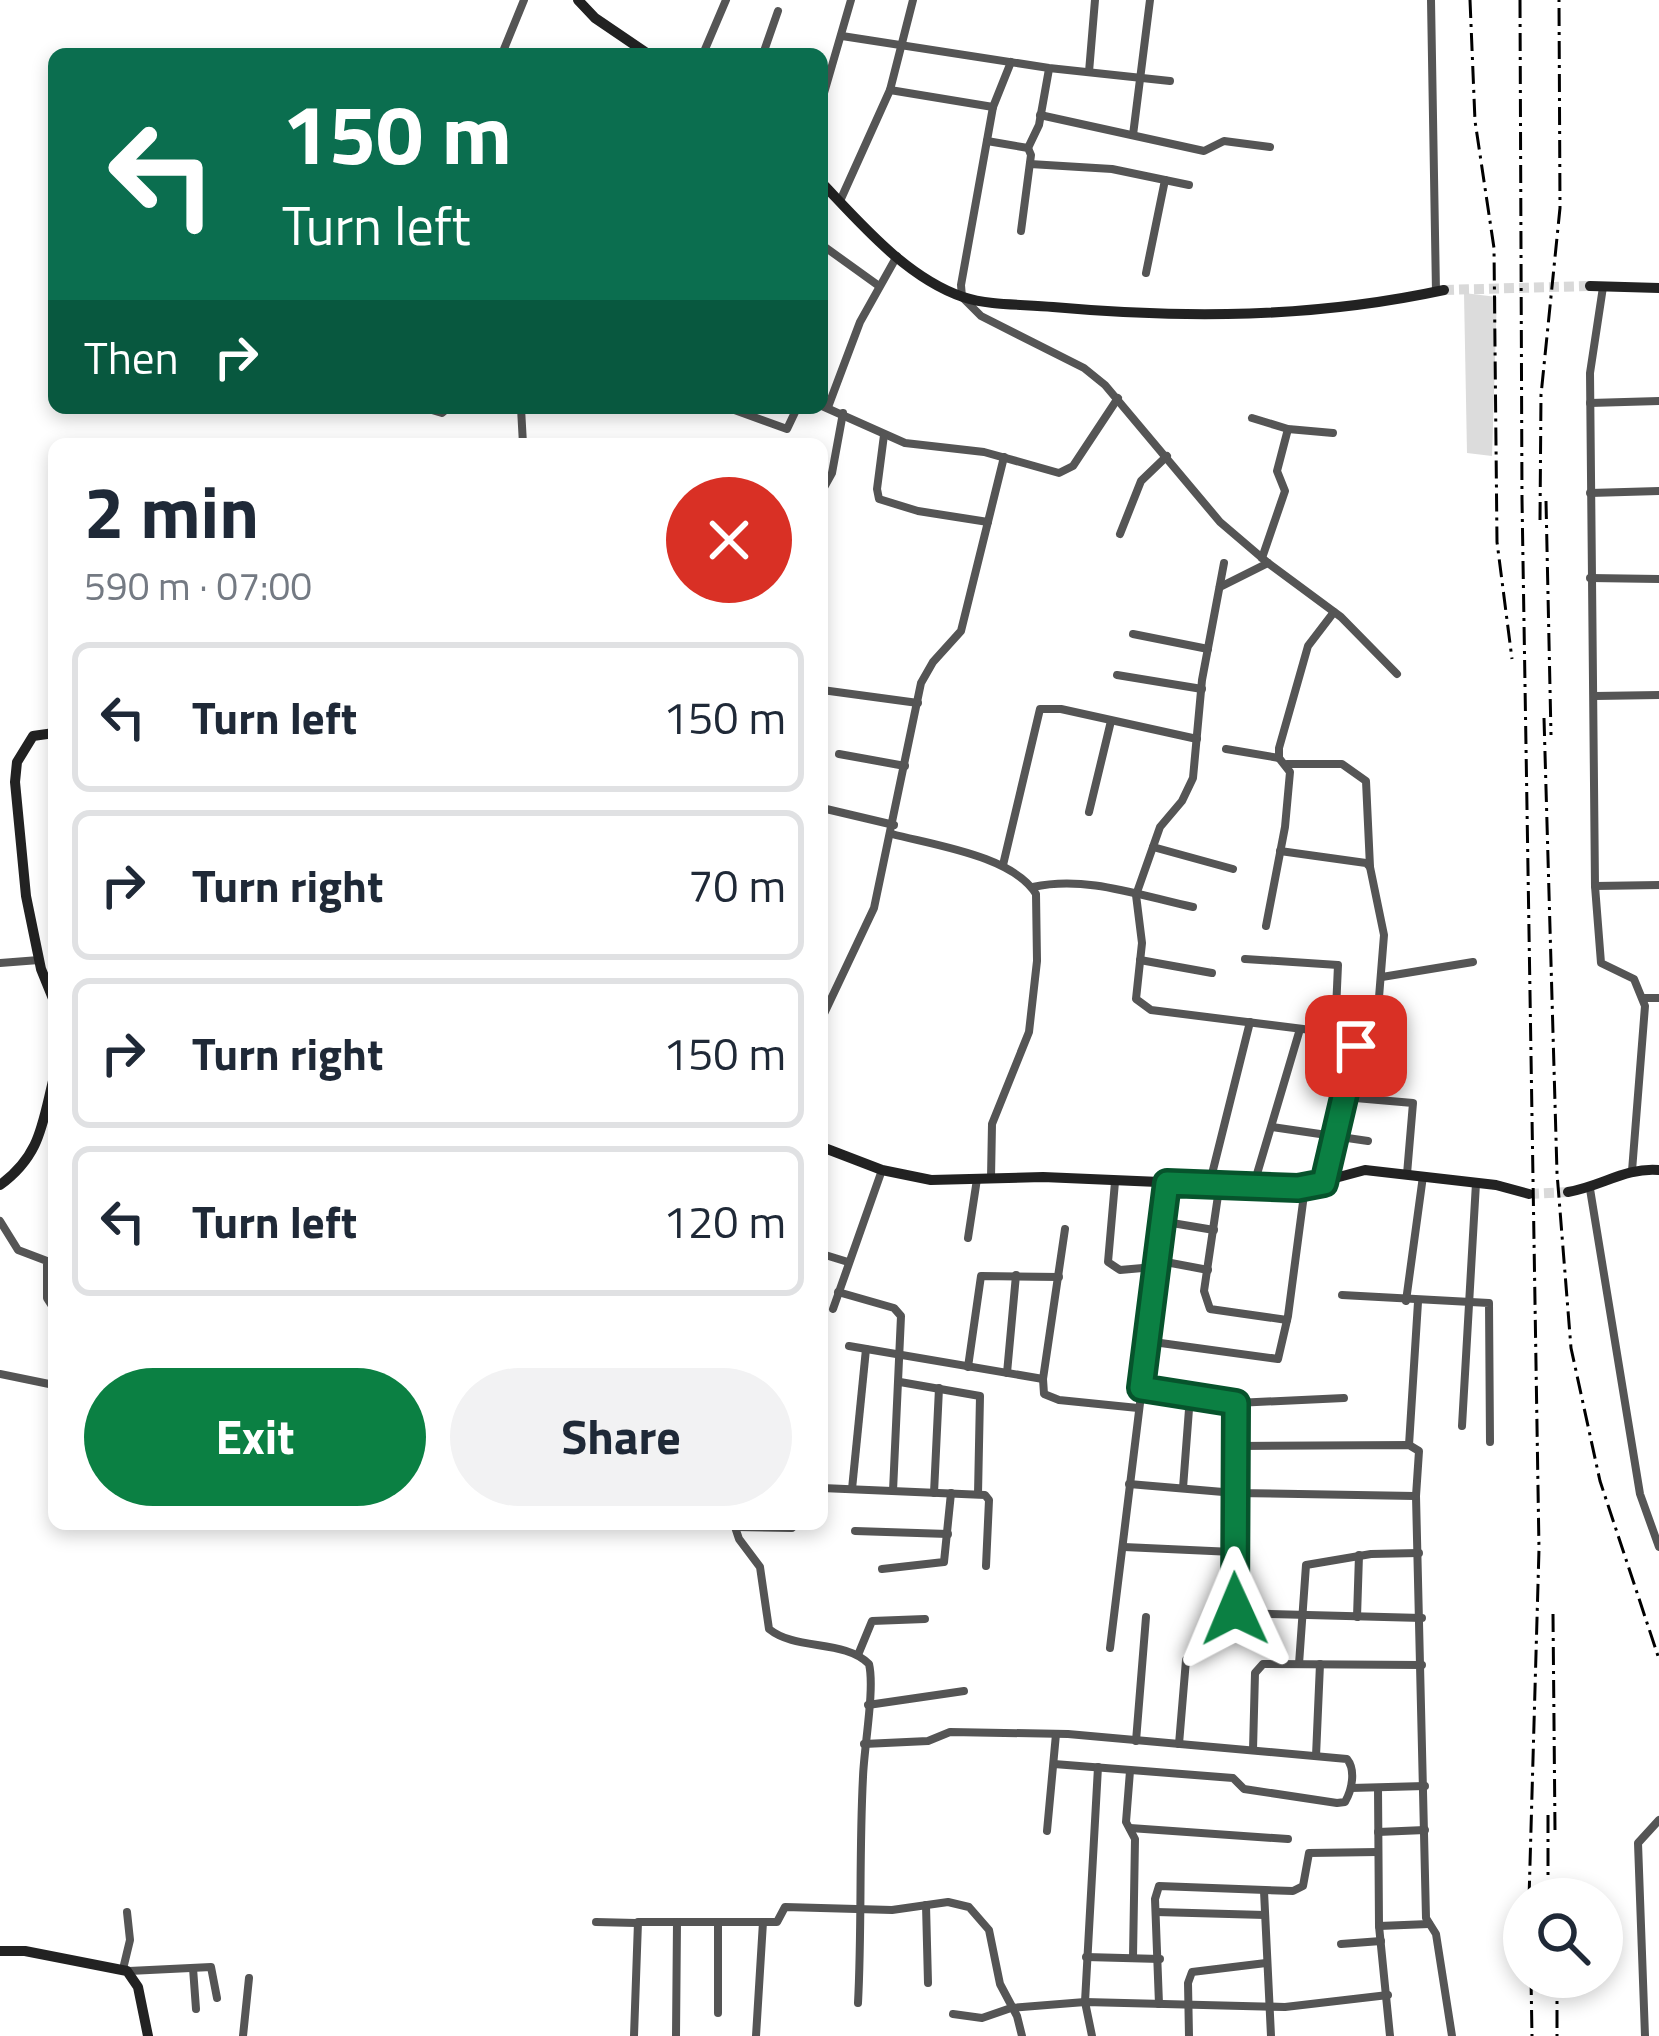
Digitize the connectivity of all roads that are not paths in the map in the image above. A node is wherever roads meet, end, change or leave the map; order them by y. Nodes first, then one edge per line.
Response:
1 (524, 0) edge
2 (578, 0) edge
3 (726, 0) edge
4 (851, 0) edge
5 (913, 0) edge
6 (1094, 0) edge
7 (1150, 0) edge
8 (1431, 0) edge
9 (778, 10) dead end
10 (842, 36) junction
11 (903, 45) junction
12 (504, 48) edge
13 (639, 48) edge
14 (706, 48) edge
15 (765, 48) edge
16 (1011, 62) junction
17 (1049, 68) junction
18 (1089, 72) junction
19 (1142, 77) junction
20 (828, 81) edge
21 (1170, 81) dead end
22 (890, 91) junction
23 (994, 107) junction
24 (1040, 115) junction
25 (1133, 135) junction
26 (987, 141) junction
27 (1270, 147) dead end
28 (1028, 148) junction
29 (1030, 164) junction
30 (1165, 180) junction
31 (1189, 185) dead end
32 (828, 189) edge
33 (839, 201) junction
34 (1022, 231) dead end
35 (828, 249) edge
36 (897, 254) junction
37 (1146, 273) dead end
38 (880, 286) junction
39 (1597, 286) joint
40 (1659, 288) edge
41 (1440, 291) joint
42 (962, 297) junction
43 (1118, 398) junction
44 (828, 399) edge
45 (1659, 401) edge
46 (1590, 404) junction
47 (828, 407) edge
48 (842, 413) junction
49 (746, 414) edge
50 (794, 414) edge
51 (1252, 418) dead end
52 (1288, 429) junction
53 (1333, 433) dead end
54 (884, 435) junction
55 (1167, 456) junction
56 (1004, 457) junction
57 (828, 480) edge
58 (1659, 491) edge
59 (1590, 493) junction
60 (988, 522) junction
61 (1120, 535) dead end
62 (1265, 561) junction
63 (1224, 563) dead end
64 (1590, 578) junction
65 (1659, 579) edge
66 (1219, 588) junction
67 (1334, 612) junction
68 (1133, 634) dead end
69 (1208, 649) junction
70 (1397, 674) dead end
71 (1117, 676) dead end
72 (1202, 689) junction
73 (828, 691) edge
74 (1659, 695) edge
75 (1595, 696) junction
76 (918, 703) junction
77 (1111, 721) junction
78 (48, 734) edge
79 (1197, 739) junction
80 (1226, 749) dead end
81 (839, 754) dead end
82 (1282, 761) junction
83 (905, 766) junction
84 (828, 810) edge
85 (1089, 812) dead end
86 (893, 830) junction
87 (1153, 847) junction
88 (1280, 851) junction
89 (1004, 865) junction
90 (1370, 867) junction
91 (1233, 869) dead end
92 (1659, 885) edge
93 (1595, 886) junction
94 (1033, 887) junction
95 (1136, 895) junction
96 (1193, 908) dead end
97 (1266, 926) dead end
98 (1245, 959) dead end
99 (39, 960) junction
100 (1140, 960) junction
101 (1473, 962) dead end
102 (0, 963) edge
103 (1212, 973) dead end
104 (1382, 977) junction
105 (48, 985) edge
106 (1643, 998) junction
107 (1659, 998) edge
108 (828, 1005) edge
109 (1250, 1022) junction
110 (1300, 1029) junction
111 (1335, 1033) junction
112 (1344, 1097) junction
113 (1371, 1097) junction
114 (48, 1100) edge
115 (1271, 1126) junction
116 (1335, 1138) junction
117 (1368, 1141) dead end
118 (828, 1149) edge
119 (882, 1169) junction
120 (1659, 1170) edge
121 (1632, 1171) junction
122 (1407, 1174) junction
123 (1423, 1176) junction
124 (984, 1179) junction
125 (1115, 1182) junction
126 (1215, 1182) junction
127 (1167, 1183) junction
128 (1324, 1183) junction
129 (1254, 1184) junction
130 (1476, 1184) junction
131 (0, 1185) edge
132 (1305, 1187) junction
133 (1590, 1189) junction
134 (1568, 1192) tunnel mouth
135 (1529, 1193) tunnel mouth
136 (0, 1221) edge
137 (1160, 1221) junction
138 (1065, 1229) dead end
139 (1214, 1229) junction
140 (968, 1238) dead end
141 (828, 1255) edge
142 (848, 1262) junction
143 (1154, 1264) junction
144 (1208, 1270) junction
145 (1016, 1275) junction
146 (1059, 1277) junction
147 (838, 1292) junction
148 (1342, 1295) dead end
149 (48, 1300) edge
150 (1406, 1301) junction
151 (1418, 1302) junction
152 (1472, 1302) junction
153 (833, 1310) dead end
154 (1287, 1320) junction
155 (1146, 1341) junction
156 (849, 1346) dead end
157 (866, 1349) junction
158 (900, 1356) junction
159 (968, 1367) junction
160 (1007, 1373) junction
161 (0, 1374) edge
162 (1043, 1379) junction
163 (900, 1382) junction
164 (48, 1384) edge
165 (939, 1388) junction
166 (1141, 1388) junction
167 (1190, 1396) junction
168 (1344, 1398) dead end
169 (1236, 1403) junction
170 (1138, 1408) junction
171 (1462, 1426) dead end
172 (1490, 1442) dead end
173 (1409, 1445) junction
174 (1235, 1446) junction
175 (1130, 1484) junction
176 (828, 1488) edge
177 (1183, 1488) junction
178 (852, 1489) junction
179 (893, 1491) junction
180 (934, 1492) junction
181 (951, 1493) junction
182 (1235, 1493) junction
183 (978, 1494) junction
184 (1416, 1496) junction
185 (736, 1530) edge
186 (855, 1531) dead end
187 (948, 1534) junction
188 (1124, 1546) junction
189 (1659, 1547) edge
190 (1233, 1552) junction
191 (1419, 1553) junction
192 (1359, 1555) junction
193 (986, 1566) dead end
194 (882, 1569) dead end
195 (1303, 1616) junction
196 (1145, 1617) dead end
197 (1357, 1617) junction
198 (1422, 1618) junction
199 (925, 1619) dead end
200 (1111, 1648) dead end
201 (858, 1655) junction
202 (1186, 1660) dead end
203 (1299, 1664) junction
204 (1320, 1664) junction
205 (1422, 1665) junction
206 (964, 1691) dead end
207 (868, 1705) junction
208 (1057, 1734) junction
209 (1136, 1741) junction
210 (864, 1744) junction
211 (1179, 1744) junction
212 (1253, 1750) junction
213 (1316, 1756) junction
214 (1054, 1763) junction
215 (1098, 1767) junction
216 (1130, 1772) junction
217 (1425, 1786) junction
218 (1351, 1788) junction
219 (1378, 1788) junction
220 (1659, 1820) edge
221 (1129, 1828) junction
222 (1425, 1830) junction
223 (1048, 1832) dead end
224 (1378, 1832) junction
225 (1288, 1839) dead end
226 (1378, 1852) junction
227 (1264, 1891) junction
228 (926, 1905) junction
229 (863, 1907) junction
230 (127, 1912) dead end
231 (1156, 1912) junction
232 (1265, 1915) junction
233 (596, 1922) dead end
234 (677, 1922) junction
235 (718, 1922) junction
236 (763, 1922) junction
237 (636, 1923) junction
238 (1429, 1924) junction
239 (1379, 1926) junction
240 (1381, 1941) junction
241 (1341, 1944) dead end
242 (0, 1951) edge
243 (1086, 1957) junction
244 (1133, 1957) junction
245 (1160, 1959) junction
246 (1267, 1963) junction
247 (193, 1968) junction
248 (125, 1970) junction
249 (249, 1978) dead end
250 (928, 1983) dead end
251 (1388, 1995) junction
252 (218, 1998) dead end
253 (1085, 2002) junction
254 (858, 2003) dead end
255 (1160, 2004) junction
256 (1188, 2005) junction
257 (1268, 2007) junction
258 (1012, 2008) junction
259 (196, 2009) dead end
260 (718, 2013) dead end
261 (953, 2014) dead end
262 (148, 2036) edge
263 (243, 2036) edge
264 (634, 2036) edge
265 (676, 2036) edge
266 (756, 2036) edge
267 (1022, 2036) edge
268 (1092, 2036) edge
269 (1189, 2036) edge
270 (1271, 2036) edge
271 (1390, 2036) edge
272 (1452, 2036) edge
273 (1646, 2036) edge

1 - 12 street
2 - 13 street
3 - 14 street
4 - 10 street
5 - 11 street
6 - 18 street
7 - 19 street
8 - 41 street
9 - 15 street
10 - 11 street
10 - 20 street
11 - 16 street
11 - 22 street
16 - 17 street
16 - 23 street
17 - 18 street
17 - 24 street
18 - 19 street
19 - 21 street
19 - 25 street
22 - 23 street
22 - 33 street
23 - 26 street
24 - 25 street
24 - 28 street
25 - 27 street
26 - 28 street
26 - 42 street
28 - 29 street
29 - 30 street
29 - 34 street
30 - 31 street
30 - 37 street
32 - 33 street
33 - 36 street
35 - 38 street
36 - 38 street
36 - 42 street
38 - 44 street
39 - 40 street
39 - 46 street
41 - 42 street
42 - 43 street
43 - 55 street
43 - 56 street
45 - 46 street
46 - 59 street
47 - 48 street
48 - 54 street
48 - 57 street
49 - 50 street
51 - 52 street
52 - 53 street
52 - 62 street
54 - 56 street
54 - 60 street
55 - 61 street
55 - 62 street
56 - 60 street
58 - 59 street
59 - 64 street
60 - 76 street
62 - 66 street
62 - 67 street
63 - 66 street
64 - 65 street
64 - 75 street
66 - 69 street
67 - 70 street
67 - 82 street
68 - 69 street
69 - 72 street
71 - 72 street
72 - 79 street
73 - 76 street
74 - 75 street
75 - 93 street
76 - 83 street
77 - 79 street
77 - 85 street
77 - 89 street
78 - 99 street
79 - 87 street
80 - 82 street
81 - 83 street
82 - 88 street
82 - 90 street
83 - 86 street
84 - 86 street
86 - 89 street
86 - 108 street
87 - 91 street
87 - 95 street
88 - 90 street
88 - 97 street
89 - 94 street
90 - 104 street
92 - 93 street
93 - 106 street
94 - 95 street
94 - 124 street
95 - 96 street
95 - 100 street
98 - 111 street
99 - 102 street
99 - 105 street
100 - 103 street
100 - 109 street
101 - 104 street
104 - 113 street
106 - 107 street
106 - 121 street
109 - 110 street
109 - 126 street
110 - 111 street
110 - 115 street
111 - 112 street
112 - 113 street
112 - 116 street
113 - 122 street
114 - 131 street
115 - 116 street
115 - 129 street
116 - 117 street
116 - 128 street
118 - 119 street
119 - 124 street
119 - 142 street
120 - 121 street
121 - 133 street
122 - 123 street
122 - 128 street
123 - 130 street
123 - 150 street
124 - 125 street
124 - 140 street
125 - 127 street
125 - 143 street
126 - 127 street
126 - 129 street
126 - 139 street
127 - 137 street
128 - 132 street
129 - 132 street
130 - 135 street
130 - 152 street
132 - 154 street
133 - 134 street
133 - 189 street
136 - 149 street
137 - 139 street
137 - 143 street
138 - 146 street
139 - 144 street
141 - 142 street
142 - 147 street
143 - 144 street
143 - 155 street
144 - 154 street
145 - 146 street
145 - 159 street
145 - 160 street
146 - 162 street
147 - 153 street
147 - 158 street
148 - 150 street
150 - 151 street
151 - 152 street
151 - 173 street
152 - 171 street
152 - 172 street
154 - 155 street
155 - 166 street
156 - 157 street
157 - 158 street
157 - 178 street
158 - 159 street
158 - 163 street
159 - 160 street
160 - 162 street
161 - 164 street
162 - 170 street
163 - 165 street
163 - 179 street
165 - 180 street
165 - 183 street
166 - 167 street
166 - 170 street
167 - 169 street
167 - 177 street
168 - 169 street
169 - 174 street
170 - 175 street
173 - 174 street
173 - 184 street
174 - 182 street
175 - 177 street
175 - 188 street
176 - 178 street
177 - 182 street
178 - 179 street
179 - 180 street
180 - 181 street
181 - 183 street
181 - 187 street
182 - 184 street
182 - 190 street
183 - 193 street
184 - 191 street
185 - 201 street
186 - 187 street
187 - 194 street
188 - 190 street
188 - 200 street
190 - 195 street
191 - 192 street
191 - 198 street
192 - 195 street
192 - 197 street
195 - 197 street
195 - 203 street
196 - 209 street
197 - 198 street
198 - 205 street
199 - 201 street
201 - 207 street
202 - 211 street
203 - 204 street
203 - 212 street
204 - 205 street
204 - 213 street
205 - 217 street
206 - 207 street
207 - 210 street
208 - 209 street
208 - 210 street
208 - 214 street
209 - 211 street
210 - 229 street
211 - 212 street
212 - 213 street
213 - 218 street
214 - 215 street
214 - 223 street
215 - 216 street
215 - 243 street
216 - 218 street
216 - 221 street
217 - 219 street
217 - 222 street
218 - 219 street
219 - 224 street
220 - 273 street
221 - 225 street
221 - 244 street
222 - 224 street
222 - 238 street
224 - 226 street
226 - 227 street
226 - 239 street
227 - 231 street
227 - 232 street
228 - 229 street
228 - 250 street
228 - 258 street
229 - 236 street
229 - 254 street
230 - 248 street
231 - 232 street
231 - 245 street
232 - 246 street
233 - 237 street
234 - 235 street
234 - 237 street
234 - 265 street
235 - 236 street
235 - 260 street
236 - 266 street
237 - 264 street
238 - 239 street
238 - 272 street
239 - 240 street
240 - 241 street
240 - 251 street
242 - 248 street
243 - 244 street
243 - 253 street
244 - 245 street
245 - 255 street
246 - 256 street
246 - 257 street
247 - 248 street
247 - 252 street
247 - 259 street
248 - 262 street
249 - 263 street
251 - 257 street
251 - 271 street
253 - 255 street
253 - 258 street
253 - 268 street
255 - 256 street
256 - 257 street
256 - 269 street
257 - 270 street
258 - 261 street
258 - 267 street

